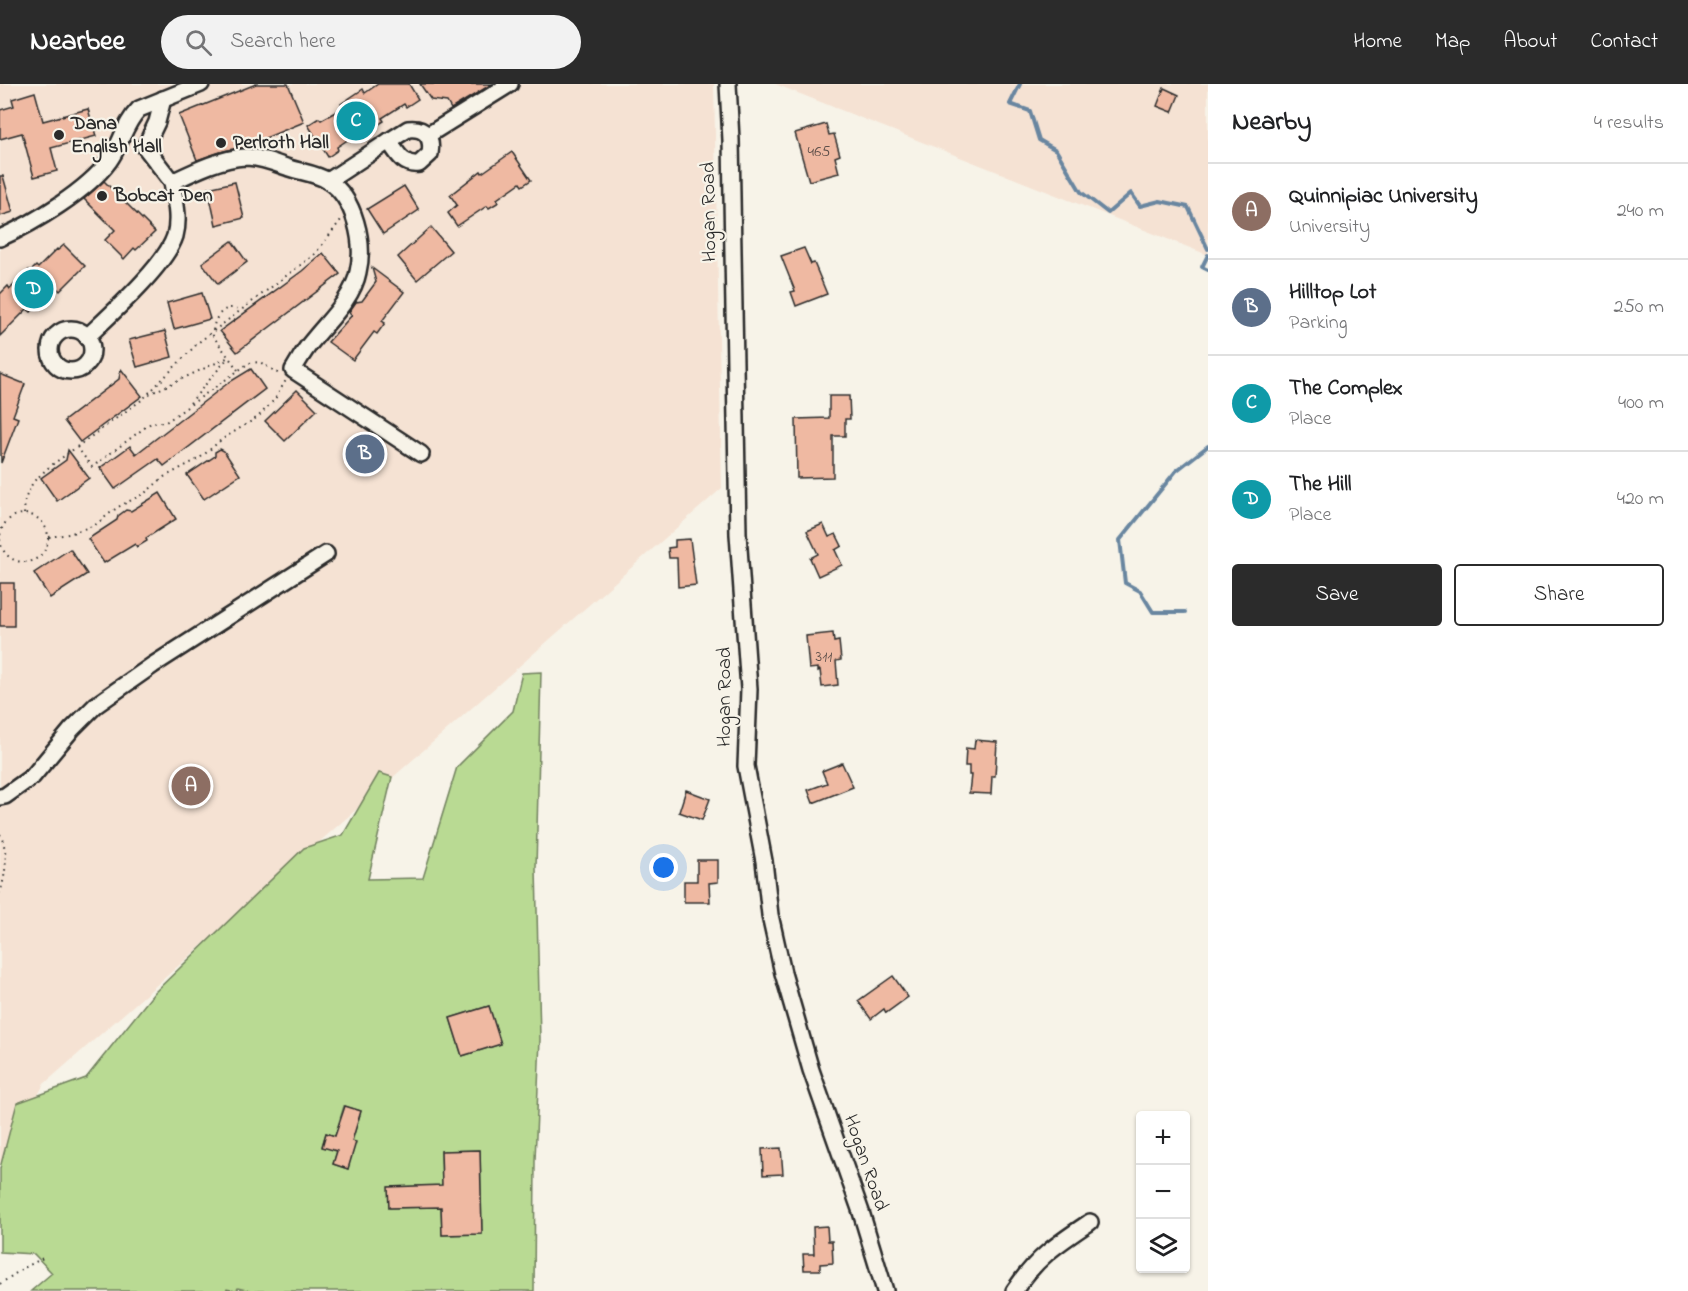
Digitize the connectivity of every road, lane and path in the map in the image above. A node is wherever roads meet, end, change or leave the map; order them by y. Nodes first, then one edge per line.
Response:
1 (201, 84) edge
2 (510, 84) edge
3 (728, 84) edge
4 (163, 99) junction
5 (428, 135) junction
6 (389, 141) junction
7 (117, 146) junction
8 (145, 147) junction
9 (328, 181) junction
10 (172, 182) junction
11 (350, 208) junction
12 (0, 238) edge
13 (241, 310) junction
14 (213, 332) junction
15 (87, 337) dead end
16 (229, 357) junction
17 (238, 370) junction
18 (147, 395) junction
19 (188, 405) junction
20 (78, 447) junction
21 (421, 454) dead end
22 (24, 514) junction
23 (49, 537) junction
24 (326, 554) dead end
25 (0, 797) edge
26 (0, 834) edge
27 (0, 893) edge
28 (1090, 1222) dead end
29 (45, 1257) dead end
30 (0, 1284) edge
31 (885, 1291) edge
32 (1014, 1291) edge

1 - 4 street
2 - 5 street
3 - 31 street, Hogan Road
4 - 7 street
4 - 8 street
5 - 6 street
5 - 6 street
6 - 9 street
7 - 8 street
7 - 12 street
8 - 10 street
9 - 10 street
9 - 11 street
10 - 15 street
11 - 13 path
11 - 21 street
13 - 14 path
13 - 14 path
14 - 16 path
14 - 18 path
16 - 17 path
16 - 18 path
16 - 19 path
17 - 19 path
17 - 23 path
18 - 20 path
19 - 20 path
20 - 22 path
22 - 23 path
22 - 23 path
24 - 25 street
26 - 27 path
28 - 32 street
29 - 30 path

